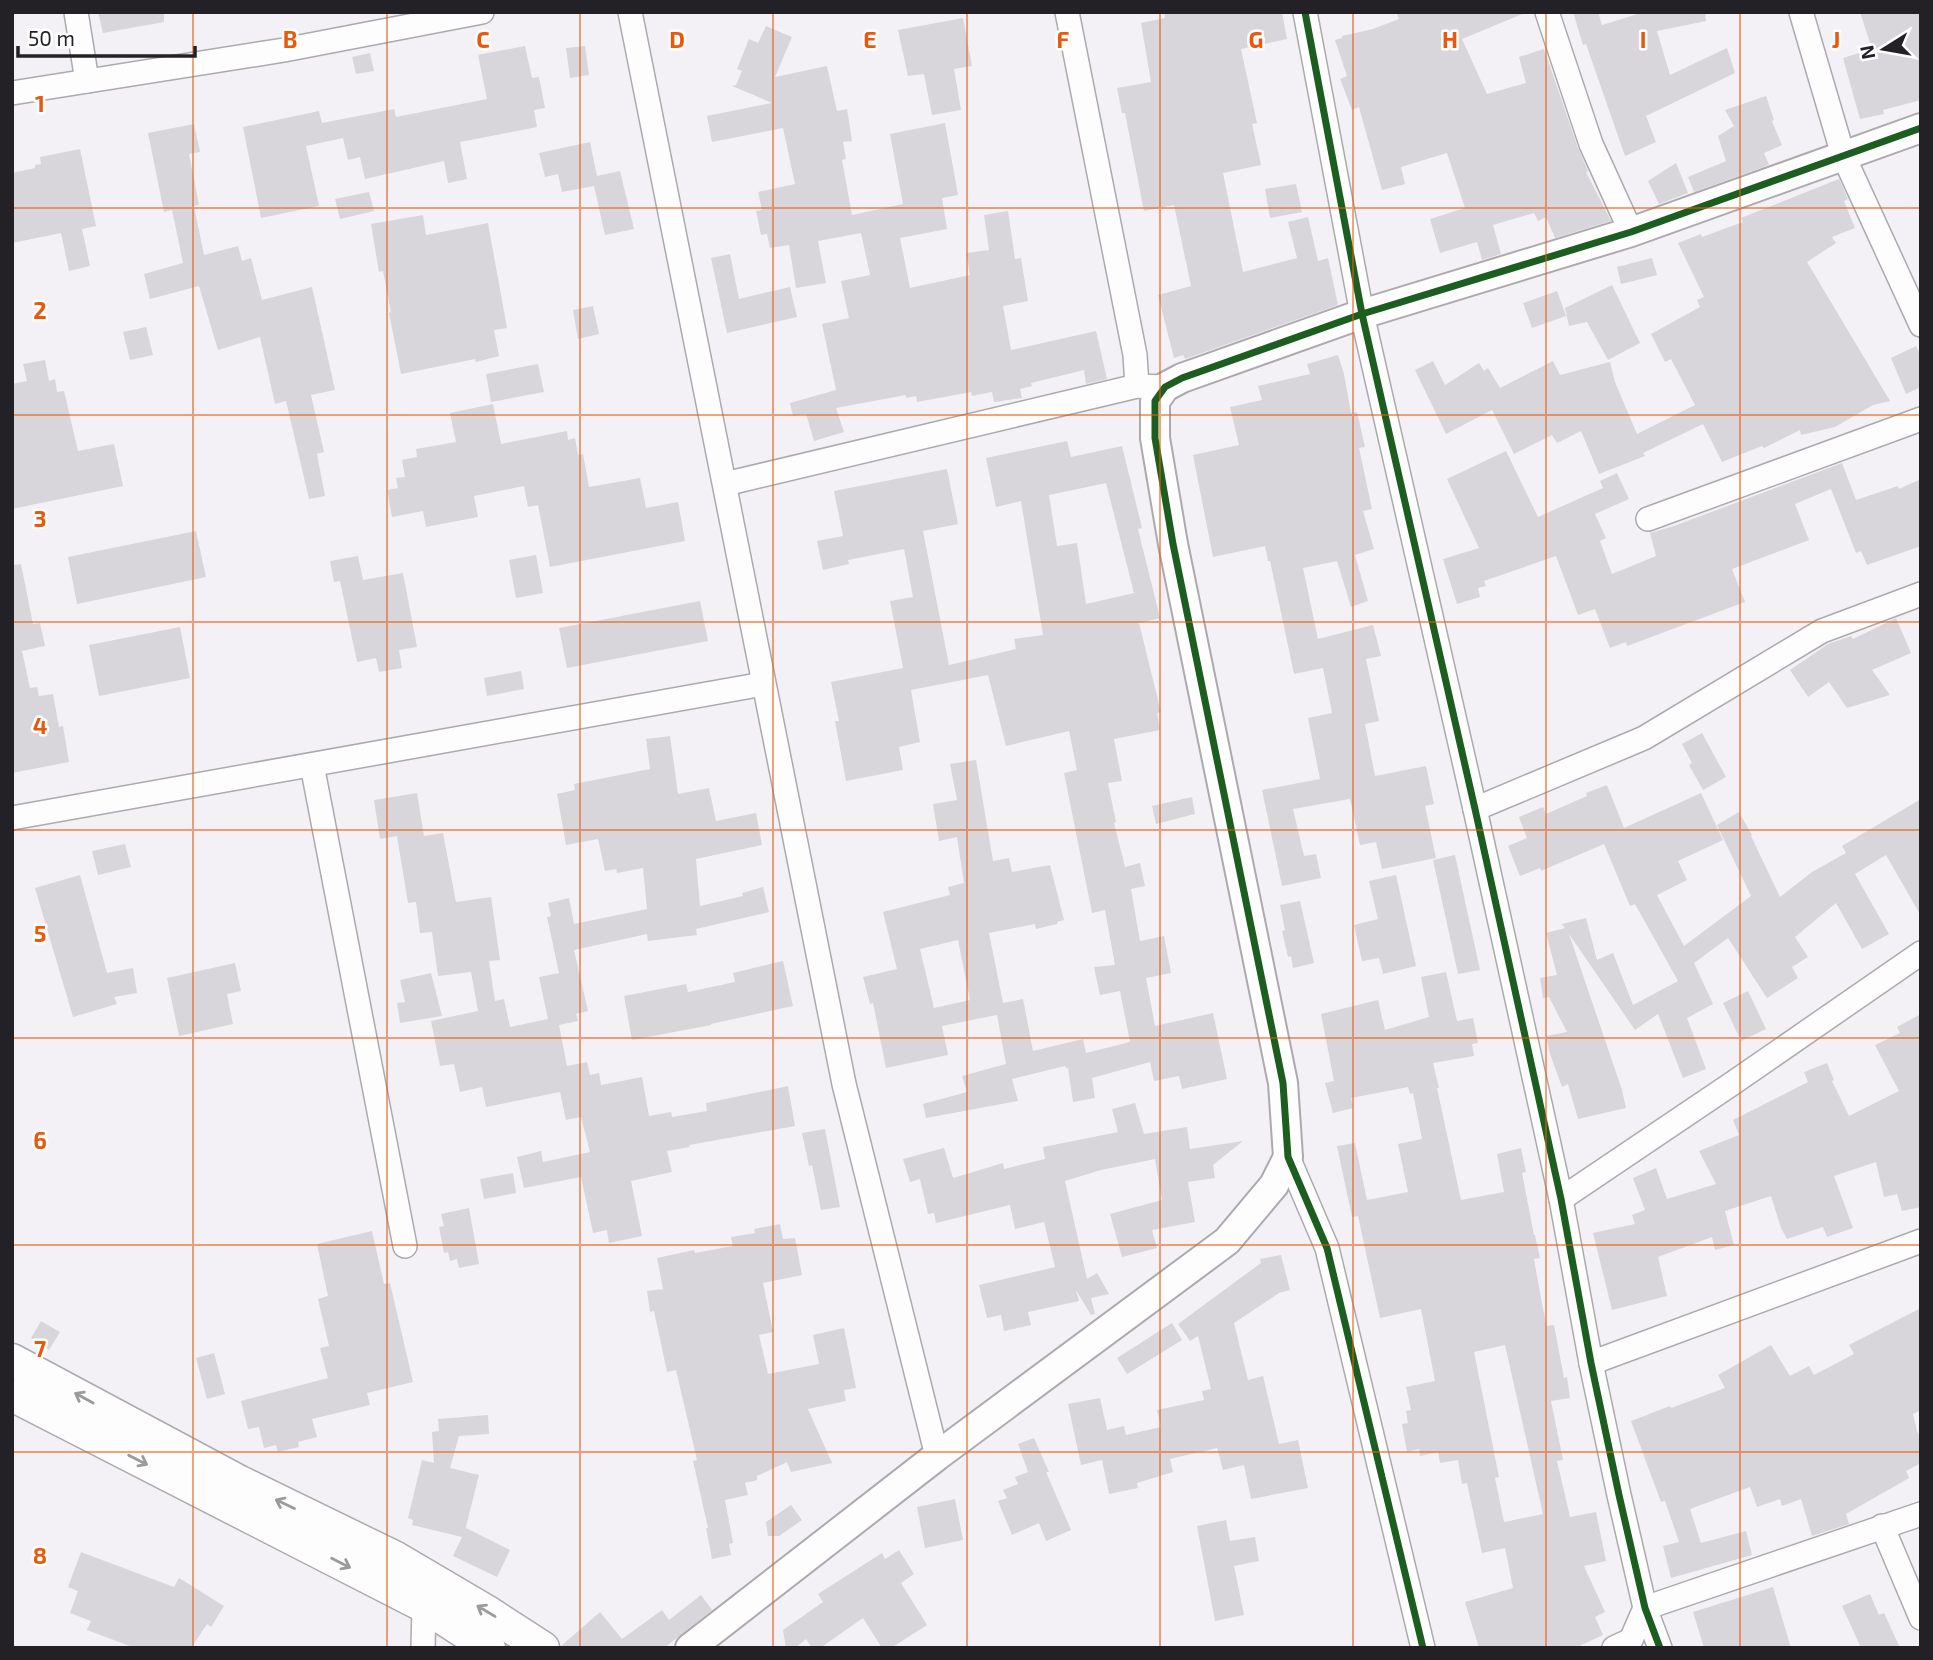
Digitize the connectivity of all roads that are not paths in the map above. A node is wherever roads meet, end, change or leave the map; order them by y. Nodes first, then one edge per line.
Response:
1 (76, 12) edge
2 (482, 12) edge
3 (630, 12) edge
4 (1067, 12) edge
5 (1305, 12) edge
6 (1547, 12) edge
7 (1801, 12) edge
8 (87, 82) junction
9 (12, 93) edge
10 (1921, 128) edge
11 (1843, 155) junction
12 (1631, 232) junction
13 (1362, 314) junction
14 (1921, 325) edge
15 (1137, 386) junction
16 (1165, 387) junction
17 (1921, 419) edge
18 (725, 484) junction
19 (1648, 519) dead end
20 (1921, 594) edge
21 (763, 684) junction
22 (312, 765) junction
23 (1475, 809) junction
24 (12, 818) edge
25 (1921, 953) edge
26 (1288, 1157) junction
27 (1561, 1199) junction
28 (1921, 1241) edge
29 (405, 1246) dead end
30 (12, 1360) edge
31 (1591, 1363) junction
32 (12, 1395) edge
33 (937, 1456) junction
34 (1921, 1514) edge
35 (1882, 1526) junction
36 (424, 1606) junction
37 (1645, 1608) junction
38 (1921, 1618) edge
39 (423, 1648) edge
40 (489, 1648) edge
41 (543, 1648) edge
42 (690, 1648) edge
43 (1423, 1648) edge
44 (1614, 1648) edge
45 (1660, 1648) edge

1 - 8 street
2 - 8 street
3 - 18 street
4 - 15 street
5 - 13 street
6 - 12 street
7 - 11 street
8 - 9 street
10 - 11 street
11 - 12 street
11 - 14 street
12 - 13 street
13 - 16 street
13 - 23 street
15 - 16 street
15 - 18 street
16 - 26 street
17 - 19 street
18 - 21 street
20 - 23 street
21 - 22 street
21 - 33 street
22 - 24 street
22 - 29 street
23 - 27 street
25 - 27 street
26 - 33 street
26 - 43 street
27 - 31 street
28 - 31 street
41 -> 30 main road
31 - 37 street
32 -> 36 main road
33 - 42 street
34 - 35 street
35 - 37 street
35 - 38 street
36 - 39 street
36 - 40 main road
37 - 44 street
37 - 45 street

